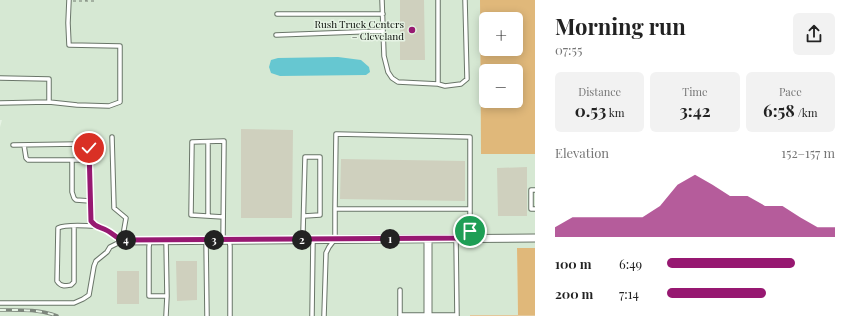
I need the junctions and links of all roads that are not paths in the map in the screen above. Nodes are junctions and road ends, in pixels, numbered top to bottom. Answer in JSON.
{"nodes":[{"id":1,"x":69,"y":0,"type":"edge"},
{"id":2,"x":382,"y":0,"type":"edge"},
{"id":3,"x":438,"y":0,"type":"edge"},
{"id":4,"x":465,"y":0,"type":"edge"},
{"id":5,"x":276,"y":14,"type":"dead end"},
{"id":6,"x":383,"y":14,"type":"junction"},
{"id":7,"x":383,"y":31,"type":"junction"},
{"id":8,"x":276,"y":35,"type":"dead end"},
{"id":9,"x":0,"y":78,"type":"edge"},
{"id":10,"x":438,"y":84,"type":"junction"},
{"id":11,"x":49,"y":102,"type":"junction"},
{"id":12,"x":0,"y":103,"type":"edge"},
{"id":13,"x":112,"y":137,"type":"dead end"},
{"id":14,"x":208,"y":142,"type":"junction"},
{"id":15,"x":13,"y":145,"type":"dead end"},
{"id":16,"x":24,"y":145,"type":"junction"},
{"id":17,"x":72,"y":160,"type":"junction"},
{"id":18,"x":89,"y":160,"type":"junction"},
{"id":19,"x":535,"y":190,"type":"edge"},
{"id":20,"x":90,"y":200,"type":"junction"},
{"id":21,"x":335,"y":209,"type":"junction"},
{"id":22,"x":470,"y":209,"type":"junction"},
{"id":23,"x":535,"y":209,"type":"edge"},
{"id":24,"x":208,"y":216,"type":"junction"},
{"id":25,"x":304,"y":216,"type":"junction"},
{"id":26,"x":223,"y":217,"type":"junction"},
{"id":27,"x":74,"y":226,"type":"junction"},
{"id":28,"x":94,"y":226,"type":"junction"},
{"id":29,"x":456,"y":238,"type":"junction"},
{"id":30,"x":470,"y":238,"type":"junction"},
{"id":31,"x":535,"y":238,"type":"edge"},
{"id":32,"x":313,"y":239,"type":"junction"},
{"id":33,"x":335,"y":239,"type":"junction"},
{"id":34,"x":428,"y":239,"type":"junction"},
{"id":35,"x":122,"y":240,"type":"junction"},
{"id":36,"x":150,"y":240,"type":"junction"},
{"id":37,"x":166,"y":240,"type":"junction"},
{"id":38,"x":206,"y":240,"type":"junction"},
{"id":39,"x":226,"y":240,"type":"junction"},
{"id":40,"x":303,"y":240,"type":"junction"},
{"id":41,"x":400,"y":290,"type":"dead end"},
{"id":42,"x":167,"y":296,"type":"junction"},
{"id":43,"x":0,"y":303,"type":"edge"},
{"id":44,"x":428,"y":315,"type":"edge"},
{"id":45,"x":166,"y":316,"type":"edge"},
{"id":46,"x":207,"y":316,"type":"edge"},
{"id":47,"x":230,"y":316,"type":"edge"},
{"id":48,"x":312,"y":316,"type":"edge"},
{"id":49,"x":324,"y":316,"type":"edge"},
{"id":50,"x":400,"y":316,"type":"edge"},
{"id":51,"x":457,"y":316,"type":"edge"}],
"edges":[{"from":1,"to":11,"type":"lane"},
{"from":2,"to":6,"type":"lane"},
{"from":3,"to":10,"type":"lane"},
{"from":4,"to":10,"type":"lane"},
{"from":5,"to":6,"type":"lane"},
{"from":6,"to":7,"type":"lane"},
{"from":7,"to":8,"type":"lane"},
{"from":7,"to":10,"type":"lane"},
{"from":9,"to":11,"type":"lane"},
{"from":11,"to":12,"type":"lane"},
{"from":13,"to":35,"type":"lane"},
{"from":14,"to":24,"type":"lane"},
{"from":14,"to":24,"type":"lane"},
{"from":14,"to":26,"type":"lane"},
{"from":15,"to":16,"type":"lane"},
{"from":16,"to":17,"type":"lane"},
{"from":16,"to":18,"type":"lane"},
{"from":17,"to":18,"type":"lane"},
{"from":17,"to":20,"type":"lane"},
{"from":18,"to":20,"type":"lane"},
{"from":19,"to":23,"type":"lane"},
{"from":20,"to":28,"type":"lane"},
{"from":21,"to":22,"type":"lane"},
{"from":21,"to":22,"type":"lane"},
{"from":21,"to":33,"type":"lane"},
{"from":22,"to":30,"type":"lane"},
{"from":24,"to":26,"type":"lane"},
{"from":25,"to":25,"type":"lane"},
{"from":25,"to":40,"type":"lane"},
{"from":26,"to":39,"type":"lane"},
{"from":27,"to":27,"type":"lane"},
{"from":27,"to":28,"type":"lane"},
{"from":28,"to":35,"type":"lane"},
{"from":29,"to":30,"type":"street"},
{"from":29,"to":34,"type":"street"},
{"from":29,"to":51,"type":"lane"},
{"from":30,"to":31,"type":"street"},
{"from":32,"to":33,"type":"street"},
{"from":32,"to":40,"type":"street"},
{"from":32,"to":48,"type":"lane"},
{"from":33,"to":34,"type":"street"},
{"from":33,"to":49,"type":"lane"},
{"from":34,"to":44,"type":"street"},
{"from":35,"to":36,"type":"street"},
{"from":35,"to":43,"type":"lane"},
{"from":36,"to":37,"type":"street"},
{"from":36,"to":42,"type":"lane"},
{"from":37,"to":38,"type":"street"},
{"from":37,"to":42,"type":"lane"},
{"from":38,"to":39,"type":"street"},
{"from":38,"to":46,"type":"lane"},
{"from":39,"to":40,"type":"street"},
{"from":39,"to":47,"type":"lane"},
{"from":41,"to":50,"type":"lane"},
{"from":42,"to":45,"type":"lane"},
{"from":44,"to":50,"type":"lane"},
{"from":44,"to":51,"type":"lane"}]}
